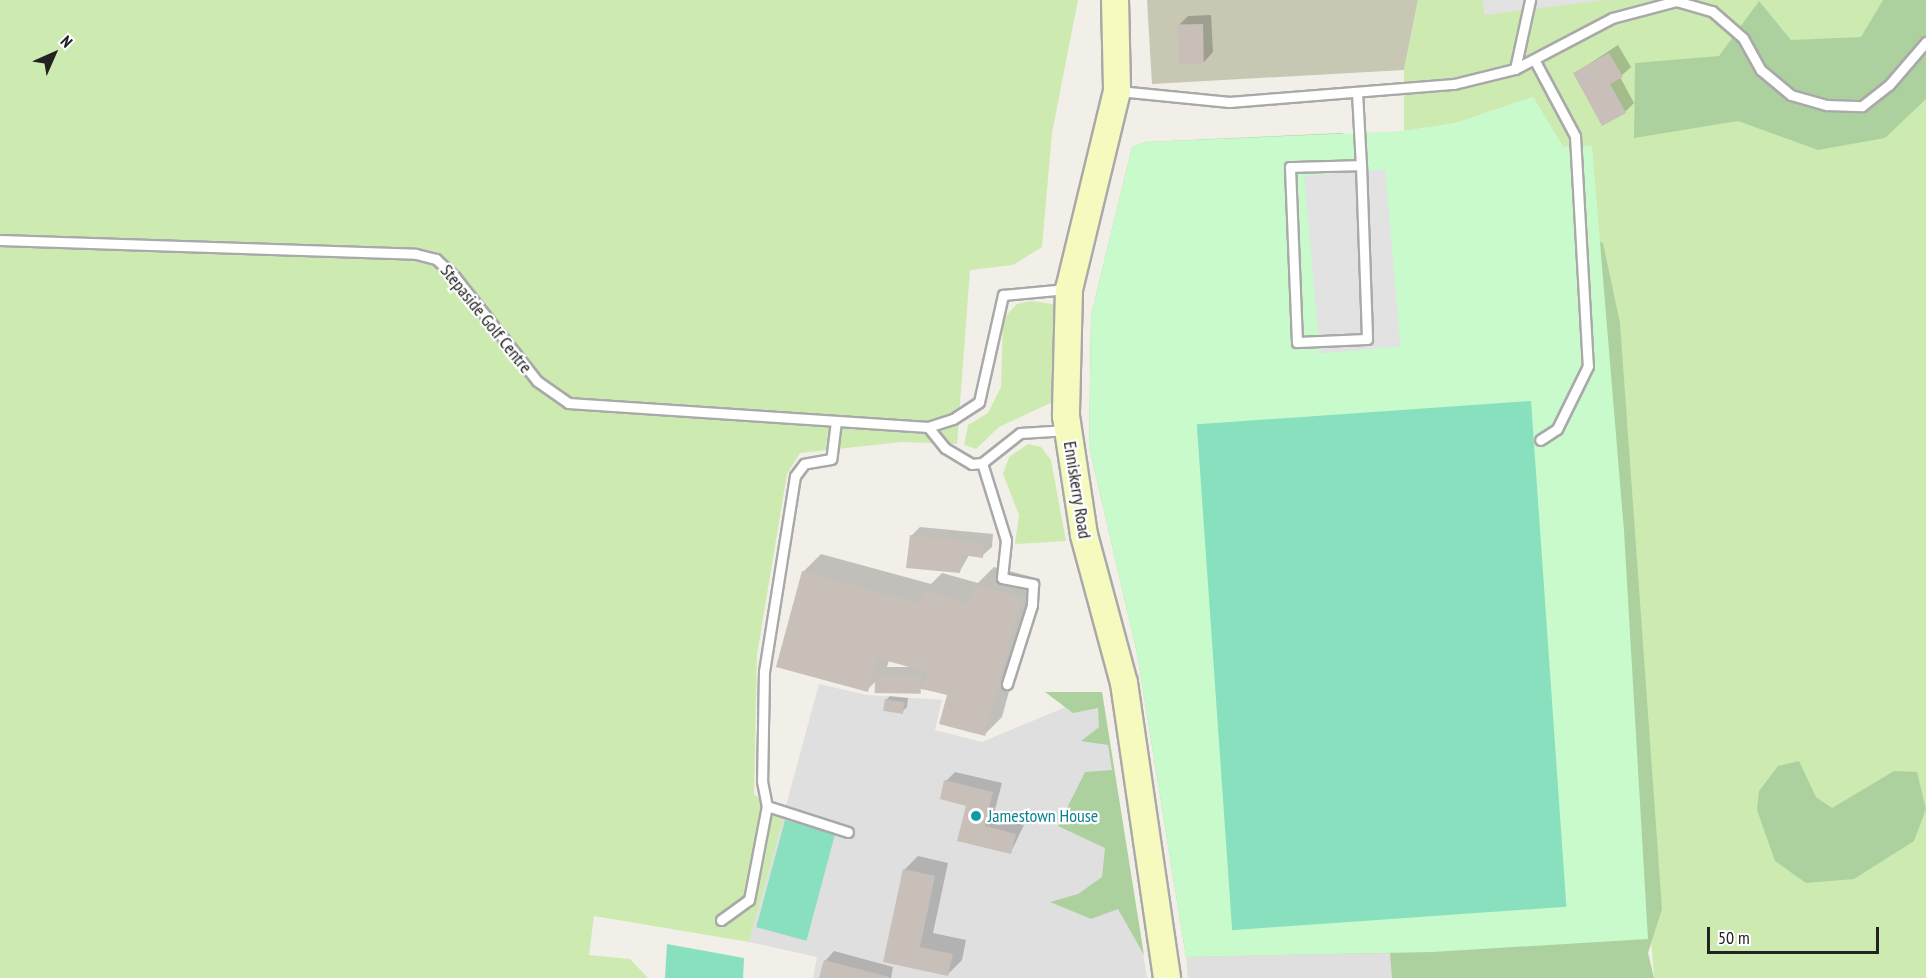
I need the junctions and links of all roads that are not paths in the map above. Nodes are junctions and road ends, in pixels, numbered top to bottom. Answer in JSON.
{"nodes":[{"id":1,"x":1115,"y":0,"type":"edge"},
{"id":2,"x":1530,"y":0,"type":"edge"},
{"id":3,"x":1926,"y":42,"type":"edge"},
{"id":4,"x":1535,"y":61,"type":"junction"},
{"id":5,"x":1515,"y":69,"type":"junction"},
{"id":6,"x":1116,"y":91,"type":"junction"},
{"id":7,"x":1357,"y":92,"type":"junction"},
{"id":8,"x":1360,"y":165,"type":"junction"},
{"id":9,"x":0,"y":240,"type":"edge"},
{"id":10,"x":1069,"y":289,"type":"junction"},
{"id":11,"x":836,"y":421,"type":"junction"},
{"id":12,"x":928,"y":427,"type":"junction"},
{"id":13,"x":1068,"y":430,"type":"junction"},
{"id":14,"x":1540,"y":440,"type":"dead end"},
{"id":15,"x":982,"y":463,"type":"junction"},
{"id":16,"x":1007,"y":684,"type":"dead end"},
{"id":17,"x":767,"y":806,"type":"junction"},
{"id":18,"x":848,"y":832,"type":"dead end"},
{"id":19,"x":721,"y":920,"type":"dead end"},
{"id":20,"x":1167,"y":978,"type":"edge"}],
"edges":[{"from":1,"to":6,"type":"main road","name":"Enniskerry Road"},
{"from":2,"to":5,"type":"lane"},
{"from":3,"to":4,"type":"lane"},
{"from":4,"to":5,"type":"lane"},
{"from":4,"to":14,"type":"lane"},
{"from":5,"to":7,"type":"lane"},
{"from":6,"to":7,"type":"lane"},
{"from":6,"to":10,"type":"main road","name":"Enniskerry Road"},
{"from":7,"to":8,"type":"lane"},
{"from":8,"to":8,"type":"lane"},
{"from":9,"to":11,"type":"lane","name":"Stepaside Golf Centre"},
{"from":10,"to":12,"type":"lane"},
{"from":10,"to":13,"type":"main road","name":"Enniskerry Road"},
{"from":11,"to":12,"type":"lane","name":"Stepaside Golf Centre"},
{"from":11,"to":17,"type":"lane"},
{"from":12,"to":15,"type":"lane"},
{"from":13,"to":15,"type":"lane"},
{"from":13,"to":20,"type":"main road","name":"Enniskerry Road"},
{"from":15,"to":16,"type":"lane"},
{"from":17,"to":18,"type":"lane"},
{"from":17,"to":19,"type":"lane"}]}
